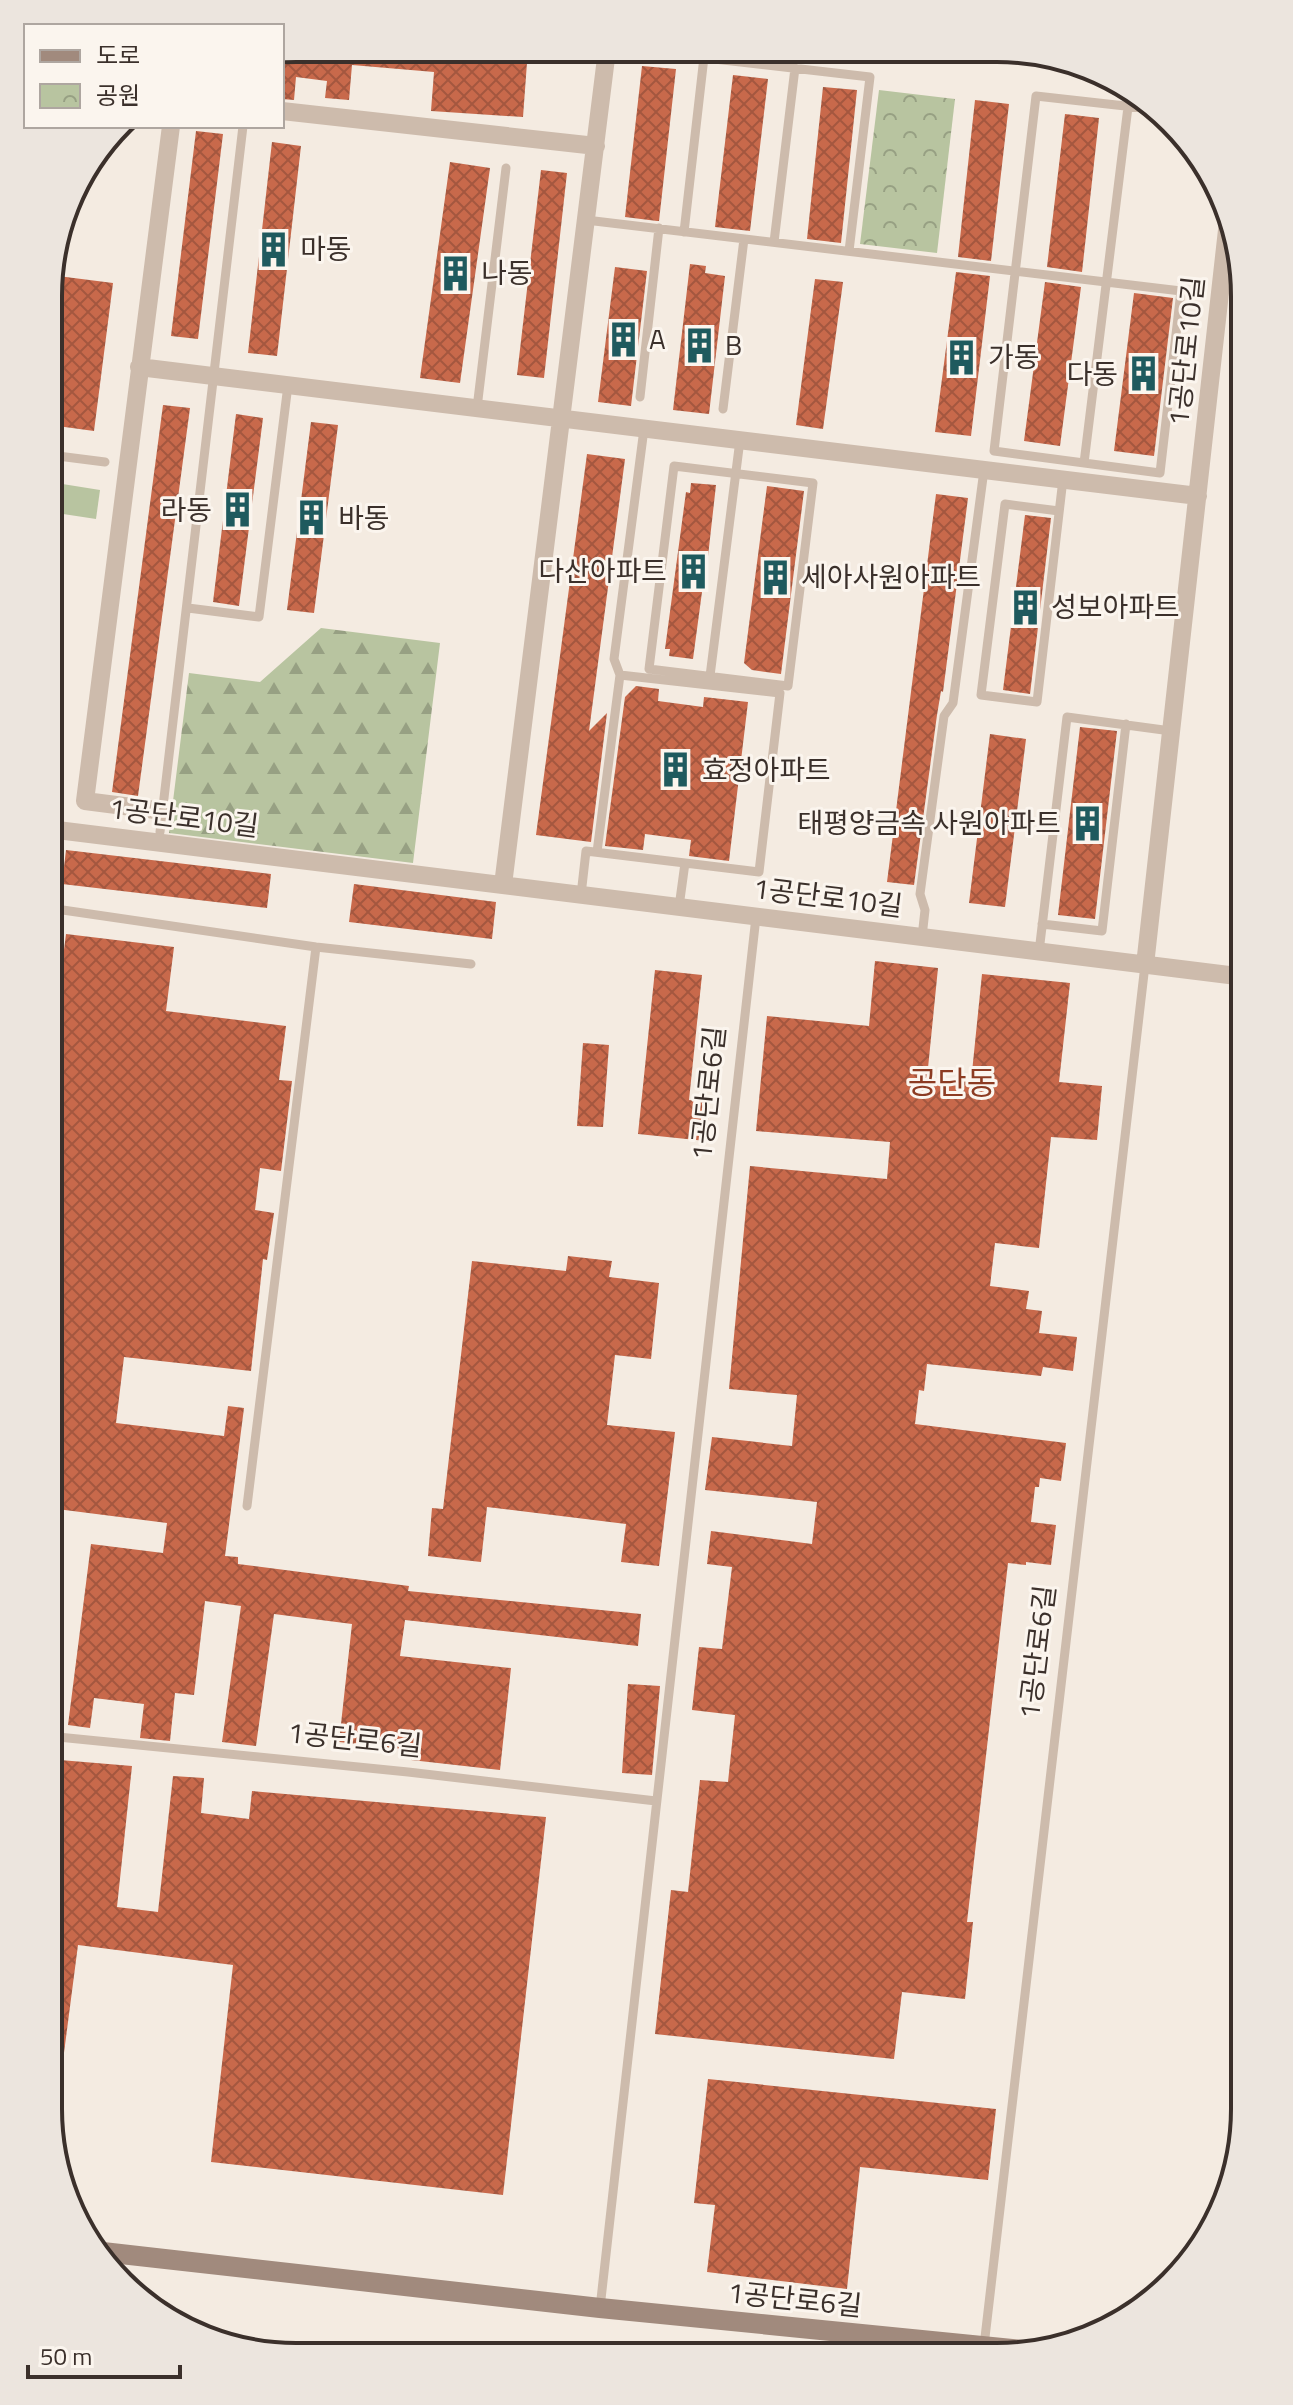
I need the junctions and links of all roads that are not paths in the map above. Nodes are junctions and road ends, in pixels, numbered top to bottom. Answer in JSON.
{"nodes":[{"id":1,"x":703,"y":62,"type":"edge"},
{"id":2,"x":748,"y":62,"type":"edge"},
{"id":3,"x":606,"y":63,"type":"edge"},
{"id":4,"x":795,"y":68,"type":"junction"},
{"id":5,"x":1128,"y":107,"type":"junction"},
{"id":6,"x":1135,"y":108,"type":"edge"},
{"id":7,"x":284,"y":111,"type":"edge"},
{"id":8,"x":171,"y":128,"type":"edge"},
{"id":9,"x":243,"y":128,"type":"edge"},
{"id":10,"x":596,"y":146,"type":"junction"},
{"id":11,"x":506,"y":168,"type":"dead end"},
{"id":12,"x":586,"y":220,"type":"junction"},
{"id":13,"x":659,"y":228,"type":"junction"},
{"id":14,"x":684,"y":232,"type":"junction"},
{"id":15,"x":744,"y":239,"type":"junction"},
{"id":16,"x":774,"y":242,"type":"junction"},
{"id":17,"x":1225,"y":244,"type":"edge"},
{"id":18,"x":849,"y":251,"type":"junction"},
{"id":19,"x":1015,"y":272,"type":"junction"},
{"id":20,"x":1107,"y":282,"type":"junction"},
{"id":21,"x":139,"y":367,"type":"junction"},
{"id":22,"x":215,"y":377,"type":"junction"},
{"id":23,"x":288,"y":385,"type":"junction"},
{"id":24,"x":640,"y":397,"type":"dead end"},
{"id":25,"x":477,"y":408,"type":"junction"},
{"id":26,"x":723,"y":409,"type":"dead end"},
{"id":27,"x":562,"y":419,"type":"junction"},
{"id":28,"x":644,"y":429,"type":"junction"},
{"id":29,"x":740,"y":440,"type":"junction"},
{"id":30,"x":62,"y":457,"type":"edge"},
{"id":31,"x":105,"y":462,"type":"dead end"},
{"id":32,"x":1084,"y":463,"type":"junction"},
{"id":33,"x":984,"y":470,"type":"junction"},
{"id":34,"x":736,"y":474,"type":"junction"},
{"id":35,"x":1063,"y":479,"type":"junction"},
{"id":36,"x":1198,"y":496,"type":"junction"},
{"id":37,"x":1059,"y":511,"type":"junction"},
{"id":38,"x":188,"y":608,"type":"junction"},
{"id":39,"x":620,"y":675,"type":"junction"},
{"id":40,"x":710,"y":676,"type":"junction"},
{"id":41,"x":1126,"y":724,"type":"junction"},
{"id":42,"x":1171,"y":731,"type":"junction"},
{"id":43,"x":163,"y":811,"type":"junction"},
{"id":44,"x":62,"y":831,"type":"edge"},
{"id":45,"x":160,"y":832,"type":"dead end"},
{"id":46,"x":597,"y":852,"type":"junction"},
{"id":47,"x":685,"y":863,"type":"junction"},
{"id":48,"x":503,"y":885,"type":"junction"},
{"id":49,"x":581,"y":895,"type":"junction"},
{"id":50,"x":679,"y":907,"type":"junction"},
{"id":51,"x":62,"y":910,"type":"edge"},
{"id":52,"x":756,"y":917,"type":"junction"},
{"id":53,"x":1042,"y":924,"type":"junction"},
{"id":54,"x":922,"y":937,"type":"junction"},
{"id":55,"x":316,"y":947,"type":"junction"},
{"id":56,"x":1039,"y":952,"type":"junction"},
{"id":57,"x":471,"y":964,"type":"dead end"},
{"id":58,"x":1145,"y":965,"type":"junction"},
{"id":59,"x":1231,"y":975,"type":"edge"},
{"id":60,"x":247,"y":1506,"type":"dead end"},
{"id":61,"x":62,"y":1737,"type":"edge"},
{"id":62,"x":656,"y":1801,"type":"junction"},
{"id":63,"x":111,"y":2253,"type":"edge"},
{"id":64,"x":600,"y":2308,"type":"junction"},
{"id":65,"x":954,"y":2343,"type":"edge"},
{"id":66,"x":984,"y":2343,"type":"edge"}],
"edges":[{"from":1,"to":14,"type":"lane"},
{"from":2,"to":4,"type":"lane"},
{"from":3,"to":10,"type":"street"},
{"from":4,"to":16,"type":"lane"},
{"from":4,"to":18,"type":"lane"},
{"from":5,"to":6,"type":"lane"},
{"from":5,"to":19,"type":"lane"},
{"from":5,"to":20,"type":"lane"},
{"from":7,"to":10,"type":"street"},
{"from":8,"to":21,"type":"street"},
{"from":9,"to":22,"type":"lane"},
{"from":10,"to":12,"type":"street"},
{"from":11,"to":25,"type":"lane"},
{"from":12,"to":13,"type":"lane"},
{"from":12,"to":27,"type":"street"},
{"from":13,"to":14,"type":"lane"},
{"from":13,"to":24,"type":"lane"},
{"from":14,"to":15,"type":"lane"},
{"from":15,"to":16,"type":"lane"},
{"from":15,"to":26,"type":"lane"},
{"from":16,"to":18,"type":"lane"},
{"from":17,"to":36,"type":"street","name":"1공단로10길"},
{"from":18,"to":19,"type":"lane"},
{"from":19,"to":20,"type":"lane"},
{"from":19,"to":32,"type":"lane"},
{"from":20,"to":32,"type":"lane"},
{"from":20,"to":32,"type":"lane"},
{"from":21,"to":22,"type":"street"},
{"from":21,"to":43,"type":"street"},
{"from":22,"to":23,"type":"street"},
{"from":22,"to":38,"type":"lane"},
{"from":23,"to":25,"type":"street"},
{"from":23,"to":38,"type":"lane"},
{"from":25,"to":27,"type":"street"},
{"from":27,"to":28,"type":"street"},
{"from":27,"to":48,"type":"street"},
{"from":28,"to":29,"type":"street"},
{"from":28,"to":39,"type":"lane"},
{"from":29,"to":33,"type":"street"},
{"from":29,"to":34,"type":"lane"},
{"from":30,"to":31,"type":"lane"},
{"from":33,"to":35,"type":"street"},
{"from":33,"to":54,"type":"lane"},
{"from":34,"to":40,"type":"lane"},
{"from":34,"to":40,"type":"lane"},
{"from":34,"to":40,"type":"lane"},
{"from":35,"to":36,"type":"street"},
{"from":35,"to":37,"type":"lane"},
{"from":36,"to":42,"type":"street","name":"1공단로10길"},
{"from":37,"to":37,"type":"lane"},
{"from":38,"to":43,"type":"lane"},
{"from":39,"to":46,"type":"lane"},
{"from":39,"to":47,"type":"lane"},
{"from":41,"to":42,"type":"lane"},
{"from":41,"to":53,"type":"lane"},
{"from":41,"to":53,"type":"lane"},
{"from":42,"to":58,"type":"street","name":"1공단로10길"},
{"from":43,"to":45,"type":"lane"},
{"from":44,"to":48,"type":"street","name":"1공단로10길"},
{"from":46,"to":47,"type":"lane"},
{"from":46,"to":49,"type":"lane"},
{"from":47,"to":50,"type":"lane"},
{"from":48,"to":49,"type":"street","name":"1공단로10길"},
{"from":49,"to":50,"type":"street","name":"1공단로10길"},
{"from":50,"to":52,"type":"street","name":"1공단로10길"},
{"from":51,"to":55,"type":"lane"},
{"from":52,"to":54,"type":"street","name":"1공단로10길"},
{"from":52,"to":62,"type":"lane","name":"1공단로6길"},
{"from":53,"to":56,"type":"lane"},
{"from":54,"to":56,"type":"street","name":"1공단로10길"},
{"from":55,"to":57,"type":"lane"},
{"from":55,"to":60,"type":"lane"},
{"from":56,"to":58,"type":"street","name":"1공단로10길"},
{"from":58,"to":59,"type":"street","name":"1공단로10길"},
{"from":58,"to":66,"type":"lane","name":"1공단로6길"},
{"from":61,"to":62,"type":"lane","name":"1공단로6길"},
{"from":62,"to":64,"type":"lane","name":"1공단로6길"},
{"from":63,"to":64,"type":"street","name":"1공단로6길"},
{"from":64,"to":65,"type":"street","name":"1공단로6길"}]}
